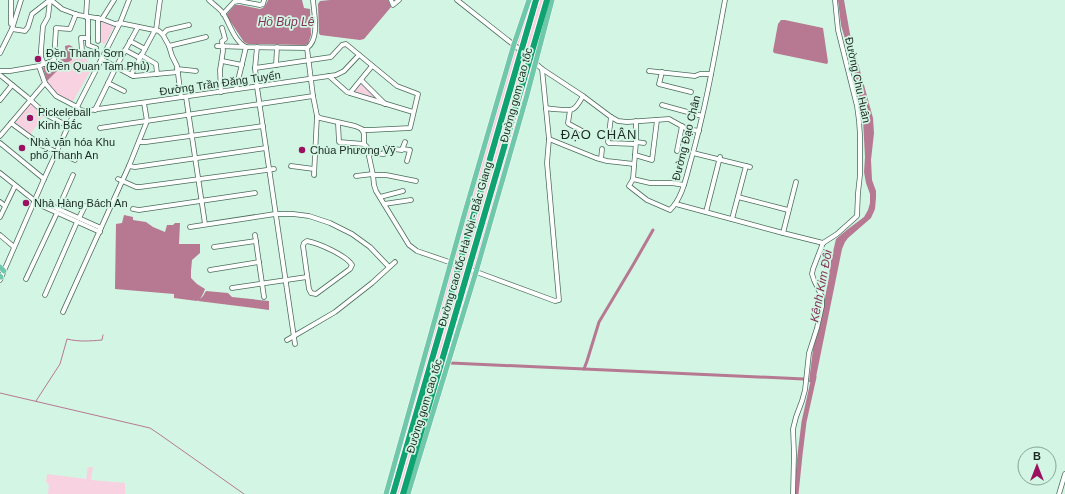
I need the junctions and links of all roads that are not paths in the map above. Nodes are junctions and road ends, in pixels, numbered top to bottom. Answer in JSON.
{"nodes":[{"id":1,"x":11,"y":0,"type":"edge"},
{"id":2,"x":21,"y":0,"type":"edge"},
{"id":3,"x":51,"y":0,"type":"edge"},
{"id":4,"x":87,"y":0,"type":"edge"},
{"id":5,"x":114,"y":0,"type":"edge"},
{"id":6,"x":128,"y":0,"type":"edge"},
{"id":7,"x":159,"y":0,"type":"edge"},
{"id":8,"x":209,"y":0,"type":"edge"},
{"id":9,"x":264,"y":0,"type":"edge"},
{"id":10,"x":314,"y":0,"type":"edge"},
{"id":11,"x":391,"y":0,"type":"edge"},
{"id":12,"x":399,"y":0,"type":"edge"},
{"id":13,"x":457,"y":0,"type":"edge"},
{"id":14,"x":529,"y":0,"type":"edge"},
{"id":15,"x":536,"y":0,"type":"edge"},
{"id":16,"x":546,"y":0,"type":"edge"},
{"id":17,"x":552,"y":0,"type":"edge"},
{"id":18,"x":725,"y":0,"type":"edge"},
{"id":19,"x":836,"y":0,"type":"edge"},
{"id":20,"x":76,"y":14,"type":"junction"},
{"id":21,"x":223,"y":14,"type":"junction"},
{"id":22,"x":87,"y":17,"type":"junction"},
{"id":23,"x":100,"y":19,"type":"junction"},
{"id":24,"x":120,"y":23,"type":"junction"},
{"id":25,"x":189,"y":25,"type":"dead end"},
{"id":26,"x":138,"y":27,"type":"junction"},
{"id":27,"x":222,"y":28,"type":"dead end"},
{"id":28,"x":12,"y":29,"type":"junction"},
{"id":29,"x":156,"y":30,"type":"junction"},
{"id":30,"x":162,"y":34,"type":"junction"},
{"id":31,"x":206,"y":37,"type":"dead end"},
{"id":32,"x":88,"y":38,"type":"junction"},
{"id":33,"x":1,"y":39,"type":"dead end"},
{"id":34,"x":7,"y":40,"type":"junction"},
{"id":35,"x":98,"y":40,"type":"dead end"},
{"id":36,"x":130,"y":41,"type":"junction"},
{"id":37,"x":514,"y":44,"type":"junction"},
{"id":38,"x":223,"y":45,"type":"junction"},
{"id":39,"x":169,"y":46,"type":"junction"},
{"id":40,"x":217,"y":46,"type":"dead end"},
{"id":41,"x":246,"y":47,"type":"junction"},
{"id":42,"x":257,"y":47,"type":"junction"},
{"id":43,"x":96,"y":48,"type":"dead end"},
{"id":44,"x":277,"y":48,"type":"junction"},
{"id":45,"x":307,"y":48,"type":"junction"},
{"id":46,"x":145,"y":49,"type":"junction"},
{"id":47,"x":519,"y":49,"type":"dead end"},
{"id":48,"x":125,"y":50,"type":"junction"},
{"id":49,"x":82,"y":51,"type":"dead end"},
{"id":50,"x":0,"y":53,"type":"edge"},
{"id":51,"x":359,"y":55,"type":"junction"},
{"id":52,"x":141,"y":57,"type":"junction"},
{"id":53,"x":101,"y":59,"type":"junction"},
{"id":54,"x":308,"y":60,"type":"junction"},
{"id":55,"x":222,"y":61,"type":"junction"},
{"id":56,"x":533,"y":61,"type":"junction"},
{"id":57,"x":44,"y":64,"type":"junction"},
{"id":58,"x":242,"y":65,"type":"junction"},
{"id":59,"x":276,"y":65,"type":"junction"},
{"id":60,"x":39,"y":66,"type":"junction"},
{"id":61,"x":372,"y":66,"type":"junction"},
{"id":62,"x":116,"y":67,"type":"junction"},
{"id":63,"x":255,"y":68,"type":"junction"},
{"id":64,"x":542,"y":69,"type":"junction"},
{"id":65,"x":178,"y":70,"type":"junction"},
{"id":66,"x":0,"y":71,"type":"edge"},
{"id":67,"x":344,"y":71,"type":"junction"},
{"id":68,"x":649,"y":71,"type":"dead end"},
{"id":69,"x":196,"y":72,"type":"dead end"},
{"id":70,"x":662,"y":72,"type":"junction"},
{"id":71,"x":157,"y":74,"type":"junction"},
{"id":72,"x":711,"y":74,"type":"junction"},
{"id":73,"x":0,"y":75,"type":"edge"},
{"id":74,"x":329,"y":76,"type":"junction"},
{"id":75,"x":134,"y":77,"type":"junction"},
{"id":76,"x":311,"y":78,"type":"junction"},
{"id":77,"x":361,"y":80,"type":"junction"},
{"id":78,"x":108,"y":82,"type":"junction"},
{"id":79,"x":336,"y":82,"type":"junction"},
{"id":80,"x":45,"y":83,"type":"junction"},
{"id":81,"x":12,"y":85,"type":"junction"},
{"id":82,"x":257,"y":87,"type":"junction"},
{"id":83,"x":236,"y":89,"type":"junction"},
{"id":84,"x":124,"y":91,"type":"dead end"},
{"id":85,"x":220,"y":92,"type":"junction"},
{"id":86,"x":691,"y":92,"type":"dead end"},
{"id":87,"x":350,"y":93,"type":"junction"},
{"id":88,"x":313,"y":96,"type":"junction"},
{"id":89,"x":583,"y":96,"type":"junction"},
{"id":90,"x":184,"y":97,"type":"junction"},
{"id":91,"x":0,"y":100,"type":"edge"},
{"id":92,"x":30,"y":100,"type":"junction"},
{"id":93,"x":144,"y":103,"type":"junction"},
{"id":94,"x":385,"y":104,"type":"junction"},
{"id":95,"x":696,"y":104,"type":"dead end"},
{"id":96,"x":260,"y":105,"type":"junction"},
{"id":97,"x":662,"y":105,"type":"dead end"},
{"id":98,"x":77,"y":107,"type":"junction"},
{"id":99,"x":546,"y":108,"type":"junction"},
{"id":100,"x":95,"y":110,"type":"junction"},
{"id":101,"x":570,"y":110,"type":"junction"},
{"id":102,"x":414,"y":112,"type":"junction"},
{"id":103,"x":693,"y":113,"type":"junction"},
{"id":104,"x":188,"y":115,"type":"junction"},
{"id":105,"x":318,"y":116,"type":"junction"},
{"id":106,"x":702,"y":116,"type":"junction"},
{"id":107,"x":611,"y":118,"type":"junction"},
{"id":108,"x":657,"y":120,"type":"junction"},
{"id":109,"x":147,"y":121,"type":"junction"},
{"id":110,"x":636,"y":121,"type":"junction"},
{"id":111,"x":338,"y":122,"type":"junction"},
{"id":112,"x":11,"y":123,"type":"junction"},
{"id":113,"x":68,"y":126,"type":"junction"},
{"id":114,"x":263,"y":126,"type":"junction"},
{"id":115,"x":682,"y":126,"type":"junction"},
{"id":116,"x":100,"y":128,"type":"dead end"},
{"id":117,"x":362,"y":130,"type":"junction"},
{"id":118,"x":582,"y":131,"type":"dead end"},
{"id":119,"x":699,"y":131,"type":"junction"},
{"id":120,"x":0,"y":136,"type":"edge"},
{"id":121,"x":192,"y":136,"type":"junction"},
{"id":122,"x":548,"y":139,"type":"junction"},
{"id":123,"x":139,"y":142,"type":"junction"},
{"id":124,"x":404,"y":142,"type":"dead end"},
{"id":125,"x":0,"y":143,"type":"edge"},
{"id":126,"x":636,"y":143,"type":"junction"},
{"id":127,"x":644,"y":143,"type":"dead end"},
{"id":128,"x":364,"y":144,"type":"junction"},
{"id":129,"x":266,"y":148,"type":"junction"},
{"id":130,"x":402,"y":149,"type":"junction"},
{"id":131,"x":602,"y":149,"type":"dead end"},
{"id":132,"x":350,"y":151,"type":"dead end"},
{"id":133,"x":678,"y":151,"type":"dead end"},
{"id":134,"x":56,"y":152,"type":"junction"},
{"id":135,"x":368,"y":152,"type":"junction"},
{"id":136,"x":693,"y":153,"type":"junction"},
{"id":137,"x":635,"y":156,"type":"junction"},
{"id":138,"x":195,"y":158,"type":"junction"},
{"id":139,"x":719,"y":158,"type":"junction"},
{"id":140,"x":601,"y":159,"type":"junction"},
{"id":141,"x":75,"y":160,"type":"dead end"},
{"id":142,"x":407,"y":161,"type":"dead end"},
{"id":143,"x":634,"y":164,"type":"junction"},
{"id":144,"x":129,"y":166,"type":"junction"},
{"id":145,"x":291,"y":166,"type":"dead end"},
{"id":146,"x":272,"y":169,"type":"junction"},
{"id":147,"x":314,"y":169,"type":"junction"},
{"id":148,"x":0,"y":173,"type":"edge"},
{"id":149,"x":373,"y":174,"type":"junction"},
{"id":150,"x":73,"y":175,"type":"dead end"},
{"id":151,"x":314,"y":175,"type":"dead end"},
{"id":152,"x":356,"y":176,"type":"dead end"},
{"id":153,"x":44,"y":179,"type":"junction"},
{"id":154,"x":198,"y":179,"type":"junction"},
{"id":155,"x":120,"y":180,"type":"junction"},
{"id":156,"x":633,"y":180,"type":"junction"},
{"id":157,"x":416,"y":181,"type":"dead end"},
{"id":158,"x":796,"y":182,"type":"dead end"},
{"id":159,"x":684,"y":185,"type":"junction"},
{"id":160,"x":15,"y":186,"type":"junction"},
{"id":161,"x":403,"y":191,"type":"dead end"},
{"id":162,"x":255,"y":193,"type":"dead end"},
{"id":163,"x":380,"y":197,"type":"junction"},
{"id":164,"x":738,"y":197,"type":"junction"},
{"id":165,"x":411,"y":200,"type":"dead end"},
{"id":166,"x":34,"y":201,"type":"junction"},
{"id":167,"x":201,"y":201,"type":"junction"},
{"id":168,"x":0,"y":202,"type":"edge"},
{"id":169,"x":384,"y":204,"type":"junction"},
{"id":170,"x":676,"y":204,"type":"junction"},
{"id":171,"x":5,"y":206,"type":"junction"},
{"id":172,"x":85,"y":206,"type":"dead end"},
{"id":173,"x":133,"y":209,"type":"dead end"},
{"id":174,"x":788,"y":210,"type":"junction"},
{"id":175,"x":58,"y":211,"type":"junction"},
{"id":176,"x":706,"y":212,"type":"junction"},
{"id":177,"x":276,"y":214,"type":"junction"},
{"id":178,"x":0,"y":217,"type":"edge"},
{"id":179,"x":78,"y":220,"type":"junction"},
{"id":180,"x":732,"y":220,"type":"junction"},
{"id":181,"x":205,"y":224,"type":"junction"},
{"id":182,"x":190,"y":227,"type":"dead end"},
{"id":183,"x":100,"y":230,"type":"junction"},
{"id":184,"x":783,"y":233,"type":"junction"},
{"id":185,"x":0,"y":235,"type":"edge"},
{"id":186,"x":255,"y":235,"type":"dead end"},
{"id":187,"x":256,"y":241,"type":"junction"},
{"id":188,"x":823,"y":243,"type":"junction"},
{"id":189,"x":14,"y":247,"type":"junction"},
{"id":190,"x":214,"y":247,"type":"dead end"},
{"id":191,"x":259,"y":262,"type":"junction"},
{"id":192,"x":395,"y":262,"type":"dead end"},
{"id":193,"x":453,"y":264,"type":"junction"},
{"id":194,"x":389,"y":267,"type":"junction"},
{"id":195,"x":2,"y":269,"type":"edge"},
{"id":196,"x":210,"y":270,"type":"dead end"},
{"id":197,"x":473,"y":271,"type":"junction"},
{"id":198,"x":307,"y":277,"type":"junction"},
{"id":199,"x":0,"y":278,"type":"edge"},
{"id":200,"x":26,"y":279,"type":"dead end"},
{"id":201,"x":285,"y":280,"type":"junction"},
{"id":202,"x":262,"y":284,"type":"junction"},
{"id":203,"x":232,"y":288,"type":"dead end"},
{"id":204,"x":45,"y":296,"type":"dead end"},
{"id":205,"x":264,"y":297,"type":"dead end"},
{"id":206,"x":63,"y":312,"type":"dead end"},
{"id":207,"x":294,"y":336,"type":"junction"},
{"id":208,"x":287,"y":340,"type":"dead end"},
{"id":209,"x":296,"y":344,"type":"dead end"},
{"id":210,"x":1065,"y":474,"type":"edge"},
{"id":211,"x":386,"y":494,"type":"edge"},
{"id":212,"x":393,"y":494,"type":"edge"},
{"id":213,"x":403,"y":494,"type":"edge"},
{"id":214,"x":408,"y":494,"type":"edge"},
{"id":215,"x":793,"y":494,"type":"edge"},
{"id":216,"x":1058,"y":494,"type":"edge"}],
"edges":[{"from":1,"to":28,"type":"street"},
{"from":2,"to":28,"type":"street"},
{"from":3,"to":20,"type":"street"},
{"from":3,"to":28,"type":"street"},
{"from":3,"to":57,"type":"street"},
{"from":4,"to":22,"type":"street"},
{"from":5,"to":23,"type":"street"},
{"from":6,"to":24,"type":"street"},
{"from":7,"to":29,"type":"street"},
{"from":8,"to":21,"type":"street"},
{"from":9,"to":21,"type":"street"},
{"from":10,"to":45,"type":"street"},
{"from":11,"to":12,"type":"street"},
{"from":13,"to":37,"type":"street"},
{"from":14,"to":37,"type":"main road","name":"Đường gom cao tốc"},
{"from":15,"to":212,"type":"highway","name":"Đường cao tốc Hà Nội - Bắc Giang"},
{"from":16,"to":213,"type":"highway","name":"Đường cao tốc Hà Nội - Bắc Giang"},
{"from":17,"to":56,"type":"main road","name":"Đường gom cao tốc"},
{"from":18,"to":72,"type":"street","name":"Đường Đạo Chân"},
{"from":19,"to":188,"type":"street","name":"Đường Chu Huân"},
{"from":20,"to":22,"type":"street"},
{"from":20,"to":57,"type":"street"},
{"from":21,"to":41,"type":"street"},
{"from":22,"to":23,"type":"street"},
{"from":22,"to":32,"type":"street"},
{"from":23,"to":24,"type":"street"},
{"from":23,"to":35,"type":"street"},
{"from":24,"to":26,"type":"street"},
{"from":24,"to":53,"type":"street"},
{"from":25,"to":30,"type":"street"},
{"from":26,"to":29,"type":"street"},
{"from":26,"to":36,"type":"street"},
{"from":27,"to":38,"type":"street"},
{"from":28,"to":34,"type":"street"},
{"from":29,"to":30,"type":"street"},
{"from":29,"to":46,"type":"street"},
{"from":30,"to":39,"type":"street"},
{"from":31,"to":39,"type":"street"},
{"from":32,"to":43,"type":"street"},
{"from":32,"to":49,"type":"street"},
{"from":33,"to":34,"type":"street"},
{"from":34,"to":50,"type":"street"},
{"from":36,"to":46,"type":"street"},
{"from":36,"to":48,"type":"street"},
{"from":37,"to":47,"type":"street"},
{"from":37,"to":193,"type":"main road","name":"Đường gom cao tốc"},
{"from":38,"to":40,"type":"street"},
{"from":38,"to":41,"type":"street"},
{"from":38,"to":55,"type":"street"},
{"from":39,"to":65,"type":"street"},
{"from":41,"to":42,"type":"street"},
{"from":41,"to":58,"type":"street"},
{"from":42,"to":44,"type":"street"},
{"from":42,"to":63,"type":"street"},
{"from":44,"to":45,"type":"street"},
{"from":44,"to":59,"type":"street"},
{"from":45,"to":54,"type":"street"},
{"from":46,"to":52,"type":"street"},
{"from":48,"to":52,"type":"street"},
{"from":48,"to":62,"type":"street"},
{"from":51,"to":54,"type":"street"},
{"from":51,"to":61,"type":"street"},
{"from":51,"to":67,"type":"street","name":"Đường Trần Đăng Tuyển"},
{"from":52,"to":71,"type":"street"},
{"from":52,"to":75,"type":"street"},
{"from":53,"to":62,"type":"street"},
{"from":53,"to":98,"type":"street"},
{"from":54,"to":59,"type":"street"},
{"from":54,"to":76,"type":"street"},
{"from":55,"to":58,"type":"street"},
{"from":55,"to":85,"type":"street"},
{"from":56,"to":64,"type":"street"},
{"from":56,"to":197,"type":"main road","name":"Đường gom cao tốc"},
{"from":57,"to":60,"type":"street"},
{"from":58,"to":83,"type":"street"},
{"from":59,"to":63,"type":"street"},
{"from":60,"to":66,"type":"street"},
{"from":60,"to":80,"type":"street"},
{"from":61,"to":77,"type":"street"},
{"from":61,"to":102,"type":"street"},
{"from":62,"to":75,"type":"street"},
{"from":62,"to":78,"type":"street"},
{"from":63,"to":82,"type":"street"},
{"from":64,"to":89,"type":"street"},
{"from":64,"to":99,"type":"street"},
{"from":65,"to":69,"type":"street"},
{"from":65,"to":71,"type":"street"},
{"from":65,"to":90,"type":"street"},
{"from":67,"to":74,"type":"street","name":"Đường Trần Đăng Tuyển"},
{"from":67,"to":79,"type":"street"},
{"from":68,"to":70,"type":"street"},
{"from":70,"to":72,"type":"street"},
{"from":70,"to":86,"type":"street"},
{"from":71,"to":75,"type":"street"},
{"from":72,"to":106,"type":"street","name":"Đường Đạo Chân"},
{"from":73,"to":81,"type":"street"},
{"from":74,"to":76,"type":"street","name":"Đường Trần Đăng Tuyển"},
{"from":74,"to":79,"type":"street"},
{"from":76,"to":82,"type":"street","name":"Đường Trần Đăng Tuyển"},
{"from":76,"to":88,"type":"street"},
{"from":77,"to":87,"type":"street"},
{"from":77,"to":94,"type":"street"},
{"from":78,"to":84,"type":"street"},
{"from":78,"to":100,"type":"street"},
{"from":79,"to":87,"type":"street"},
{"from":80,"to":92,"type":"street"},
{"from":80,"to":98,"type":"street","name":"Đường Trần Đăng Tuyển"},
{"from":81,"to":91,"type":"street"},
{"from":81,"to":92,"type":"street"},
{"from":82,"to":83,"type":"street","name":"Đường Trần Đăng Tuyển"},
{"from":82,"to":96,"type":"street"},
{"from":83,"to":85,"type":"street","name":"Đường Trần Đăng Tuyển"},
{"from":85,"to":90,"type":"street","name":"Đường Trần Đăng Tuyển"},
{"from":87,"to":94,"type":"street"},
{"from":88,"to":96,"type":"street"},
{"from":88,"to":105,"type":"street"},
{"from":89,"to":101,"type":"street"},
{"from":89,"to":107,"type":"street"},
{"from":90,"to":93,"type":"street","name":"Đường Trần Đăng Tuyển"},
{"from":90,"to":104,"type":"street"},
{"from":92,"to":112,"type":"street"},
{"from":92,"to":113,"type":"street"},
{"from":93,"to":100,"type":"street","name":"Đường Trần Đăng Tuyển"},
{"from":93,"to":109,"type":"street"},
{"from":94,"to":102,"type":"street"},
{"from":95,"to":103,"type":"street"},
{"from":96,"to":104,"type":"street"},
{"from":96,"to":114,"type":"street"},
{"from":97,"to":103,"type":"street"},
{"from":98,"to":100,"type":"street","name":"Đường Trần Đăng Tuyển"},
{"from":98,"to":113,"type":"street"},
{"from":99,"to":101,"type":"street"},
{"from":99,"to":122,"type":"street"},
{"from":101,"to":118,"type":"street"},
{"from":102,"to":117,"type":"street"},
{"from":103,"to":106,"type":"street"},
{"from":104,"to":109,"type":"street"},
{"from":104,"to":121,"type":"street"},
{"from":105,"to":111,"type":"street"},
{"from":105,"to":147,"type":"street"},
{"from":106,"to":119,"type":"street","name":"Đường Đạo Chân"},
{"from":107,"to":110,"type":"street"},
{"from":107,"to":126,"type":"street"},
{"from":108,"to":110,"type":"street"},
{"from":108,"to":115,"type":"street"},
{"from":108,"to":137,"type":"street"},
{"from":109,"to":116,"type":"street"},
{"from":109,"to":123,"type":"street"},
{"from":110,"to":126,"type":"street"},
{"from":111,"to":117,"type":"street"},
{"from":111,"to":128,"type":"street"},
{"from":112,"to":120,"type":"street"},
{"from":112,"to":134,"type":"street"},
{"from":113,"to":134,"type":"street"},
{"from":114,"to":121,"type":"street"},
{"from":114,"to":129,"type":"street"},
{"from":115,"to":119,"type":"street"},
{"from":115,"to":133,"type":"street"},
{"from":117,"to":128,"type":"street"},
{"from":119,"to":136,"type":"street","name":"Đường Đạo Chân"},
{"from":121,"to":123,"type":"street"},
{"from":121,"to":138,"type":"street"},
{"from":122,"to":140,"type":"street"},
{"from":122,"to":197,"type":"street"},
{"from":123,"to":144,"type":"street"},
{"from":124,"to":130,"type":"street"},
{"from":125,"to":153,"type":"street"},
{"from":126,"to":127,"type":"street"},
{"from":126,"to":137,"type":"street"},
{"from":128,"to":135,"type":"street"},
{"from":129,"to":138,"type":"street"},
{"from":129,"to":146,"type":"street"},
{"from":130,"to":135,"type":"street"},
{"from":130,"to":142,"type":"street"},
{"from":131,"to":140,"type":"street"},
{"from":132,"to":135,"type":"street"},
{"from":134,"to":141,"type":"street"},
{"from":134,"to":153,"type":"street"},
{"from":135,"to":149,"type":"street"},
{"from":136,"to":139,"type":"street"},
{"from":136,"to":159,"type":"street","name":"Đường Đạo Chân"},
{"from":137,"to":143,"type":"street"},
{"from":138,"to":144,"type":"street"},
{"from":138,"to":154,"type":"street"},
{"from":139,"to":164,"type":"street"},
{"from":139,"to":176,"type":"street"},
{"from":140,"to":143,"type":"street"},
{"from":143,"to":156,"type":"street"},
{"from":144,"to":155,"type":"street"},
{"from":145,"to":147,"type":"street"},
{"from":146,"to":154,"type":"street"},
{"from":146,"to":177,"type":"street"},
{"from":147,"to":151,"type":"street"},
{"from":148,"to":160,"type":"street"},
{"from":149,"to":152,"type":"street"},
{"from":149,"to":157,"type":"street"},
{"from":149,"to":163,"type":"street"},
{"from":150,"to":175,"type":"street"},
{"from":153,"to":166,"type":"street"},
{"from":154,"to":155,"type":"street"},
{"from":154,"to":167,"type":"street"},
{"from":155,"to":183,"type":"street"},
{"from":156,"to":159,"type":"street"},
{"from":156,"to":170,"type":"street"},
{"from":158,"to":174,"type":"street"},
{"from":159,"to":170,"type":"street","name":"Đường Đạo Chân"},
{"from":160,"to":166,"type":"street"},
{"from":160,"to":171,"type":"street"},
{"from":161,"to":163,"type":"street"},
{"from":162,"to":167,"type":"street"},
{"from":163,"to":169,"type":"street"},
{"from":164,"to":174,"type":"street"},
{"from":164,"to":180,"type":"street"},
{"from":165,"to":169,"type":"street"},
{"from":166,"to":175,"type":"street"},
{"from":166,"to":189,"type":"street"},
{"from":167,"to":173,"type":"street"},
{"from":167,"to":181,"type":"street"},
{"from":168,"to":171,"type":"street"},
{"from":169,"to":193,"type":"street"},
{"from":170,"to":176,"type":"street"},
{"from":171,"to":178,"type":"street"},
{"from":172,"to":179,"type":"street"},
{"from":174,"to":184,"type":"street"},
{"from":175,"to":179,"type":"street"},
{"from":175,"to":200,"type":"street"},
{"from":176,"to":180,"type":"street"},
{"from":177,"to":181,"type":"street"},
{"from":177,"to":194,"type":"street"},
{"from":177,"to":201,"type":"street"},
{"from":179,"to":183,"type":"street"},
{"from":179,"to":204,"type":"street"},
{"from":180,"to":184,"type":"street"},
{"from":181,"to":182,"type":"street"},
{"from":183,"to":206,"type":"street"},
{"from":184,"to":188,"type":"street"},
{"from":185,"to":189,"type":"street"},
{"from":186,"to":187,"type":"street"},
{"from":187,"to":190,"type":"street"},
{"from":187,"to":191,"type":"street"},
{"from":188,"to":215,"type":"street"},
{"from":189,"to":195,"type":"street"},
{"from":191,"to":196,"type":"street"},
{"from":191,"to":202,"type":"street"},
{"from":192,"to":194,"type":"street"},
{"from":193,"to":211,"type":"main road","name":"Đường gom cao tốc"},
{"from":194,"to":207,"type":"street"},
{"from":195,"to":199,"type":"street"},
{"from":197,"to":214,"type":"main road","name":"Đường gom cao tốc"},
{"from":198,"to":198,"type":"street"},
{"from":198,"to":201,"type":"street"},
{"from":201,"to":202,"type":"street"},
{"from":201,"to":207,"type":"street"},
{"from":202,"to":203,"type":"street"},
{"from":202,"to":205,"type":"street"},
{"from":207,"to":208,"type":"street"},
{"from":207,"to":209,"type":"street"},
{"from":210,"to":216,"type":"street"}]}
